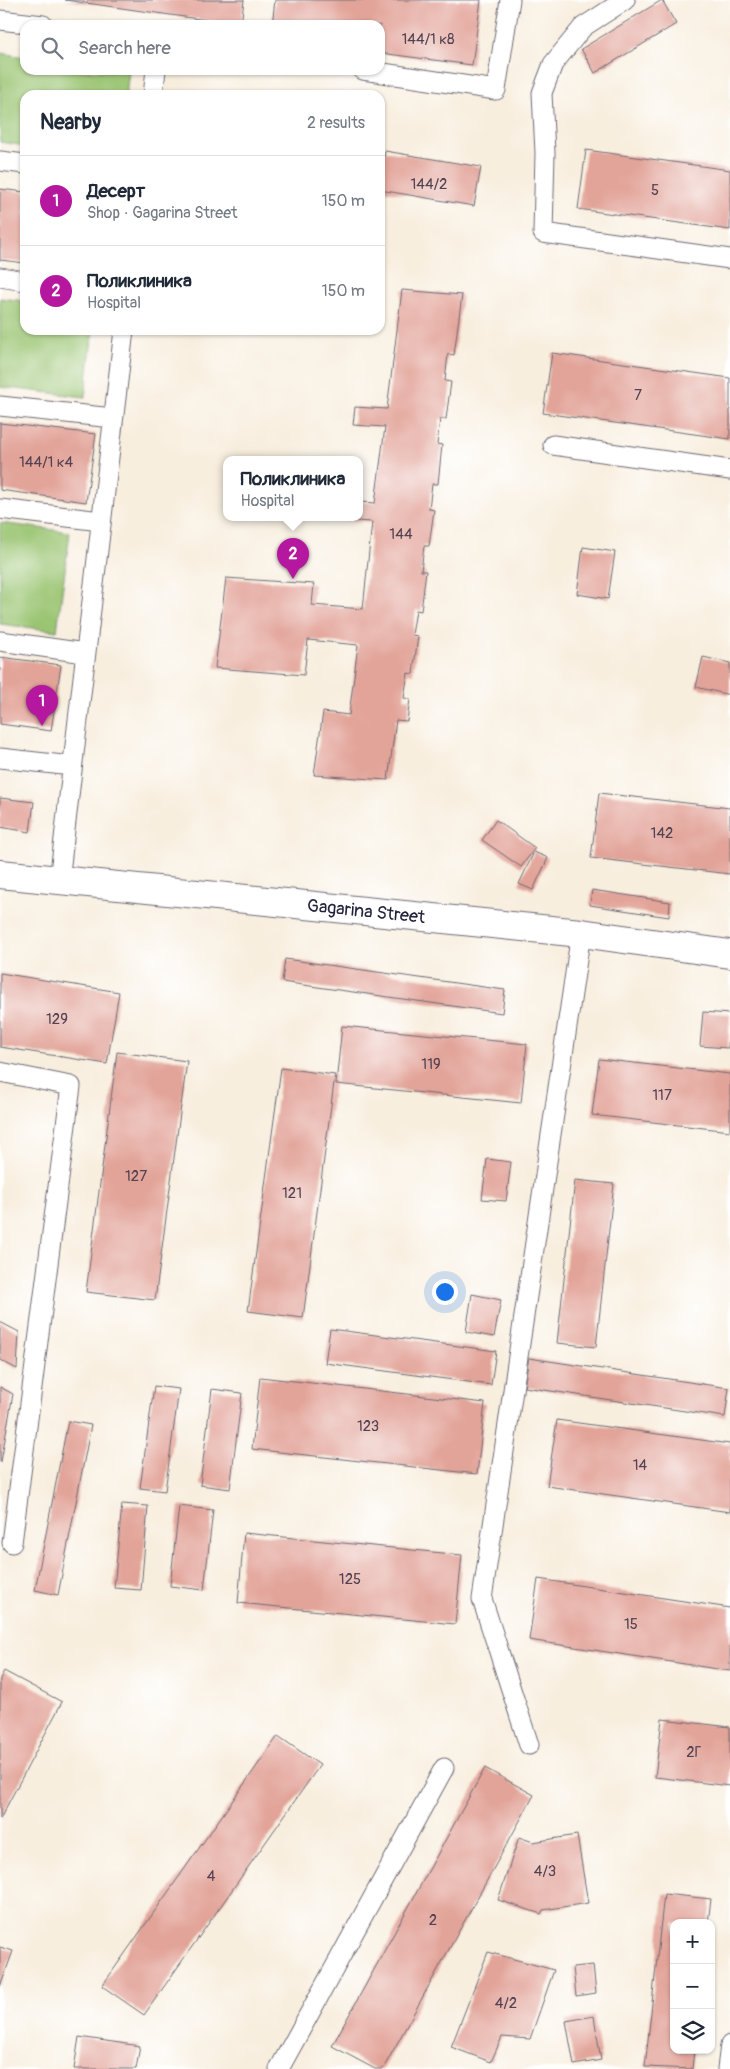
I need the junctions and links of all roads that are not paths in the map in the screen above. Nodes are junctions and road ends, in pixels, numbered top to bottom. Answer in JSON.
{"nodes":[{"id":1,"x":510,"y":0,"type":"edge"},
{"id":2,"x":625,"y":0,"type":"edge"},
{"id":3,"x":0,"y":20,"type":"edge"},
{"id":4,"x":20,"y":22,"type":"edge"},
{"id":5,"x":385,"y":73,"type":"edge"},
{"id":6,"x":155,"y":75,"type":"edge"},
{"id":7,"x":153,"y":90,"type":"edge"},
{"id":8,"x":0,"y":161,"type":"edge"},
{"id":9,"x":20,"y":163,"type":"edge"},
{"id":10,"x":730,"y":259,"type":"edge"},
{"id":11,"x":0,"y":278,"type":"edge"},
{"id":12,"x":20,"y":280,"type":"edge"},
{"id":13,"x":123,"y":335,"type":"edge"},
{"id":14,"x":0,"y":406,"type":"edge"},
{"id":15,"x":113,"y":418,"type":"junction"},
{"id":16,"x":553,"y":445,"type":"dead end"},
{"id":17,"x":730,"y":470,"type":"edge"},
{"id":18,"x":0,"y":509,"type":"edge"},
{"id":19,"x":101,"y":522,"type":"junction"},
{"id":20,"x":0,"y":641,"type":"edge"},
{"id":21,"x":85,"y":653,"type":"junction"},
{"id":22,"x":0,"y":758,"type":"edge"},
{"id":23,"x":72,"y":766,"type":"junction"},
{"id":24,"x":0,"y":874,"type":"edge"},
{"id":25,"x":59,"y":881,"type":"junction"},
{"id":26,"x":581,"y":933,"type":"junction"},
{"id":27,"x":730,"y":954,"type":"edge"},
{"id":28,"x":0,"y":1072,"type":"edge"},
{"id":29,"x":12,"y":1544,"type":"dead end"},
{"id":30,"x":529,"y":1745,"type":"dead end"},
{"id":31,"x":444,"y":1768,"type":"dead end"},
{"id":32,"x":730,"y":2045,"type":"edge"},
{"id":33,"x":279,"y":2069,"type":"edge"},
{"id":34,"x":727,"y":2069,"type":"edge"}],
"edges":[{"from":1,"to":5,"type":"lane"},
{"from":2,"to":10,"type":"lane"},
{"from":3,"to":4,"type":"lane"},
{"from":6,"to":7,"type":"lane"},
{"from":8,"to":9,"type":"lane"},
{"from":11,"to":12,"type":"lane"},
{"from":13,"to":15,"type":"lane"},
{"from":14,"to":15,"type":"lane"},
{"from":15,"to":19,"type":"lane"},
{"from":16,"to":17,"type":"lane"},
{"from":18,"to":19,"type":"lane"},
{"from":19,"to":21,"type":"lane"},
{"from":20,"to":21,"type":"lane"},
{"from":21,"to":23,"type":"lane"},
{"from":22,"to":23,"type":"lane"},
{"from":23,"to":25,"type":"lane"},
{"from":24,"to":25,"type":"street","name":"Gagarina Street"},
{"from":25,"to":26,"type":"street","name":"Gagarina Street"},
{"from":26,"to":27,"type":"street","name":"Gagarina Street"},
{"from":26,"to":30,"type":"lane"},
{"from":28,"to":29,"type":"lane"},
{"from":31,"to":33,"type":"lane"},
{"from":32,"to":34,"type":"lane"}]}
